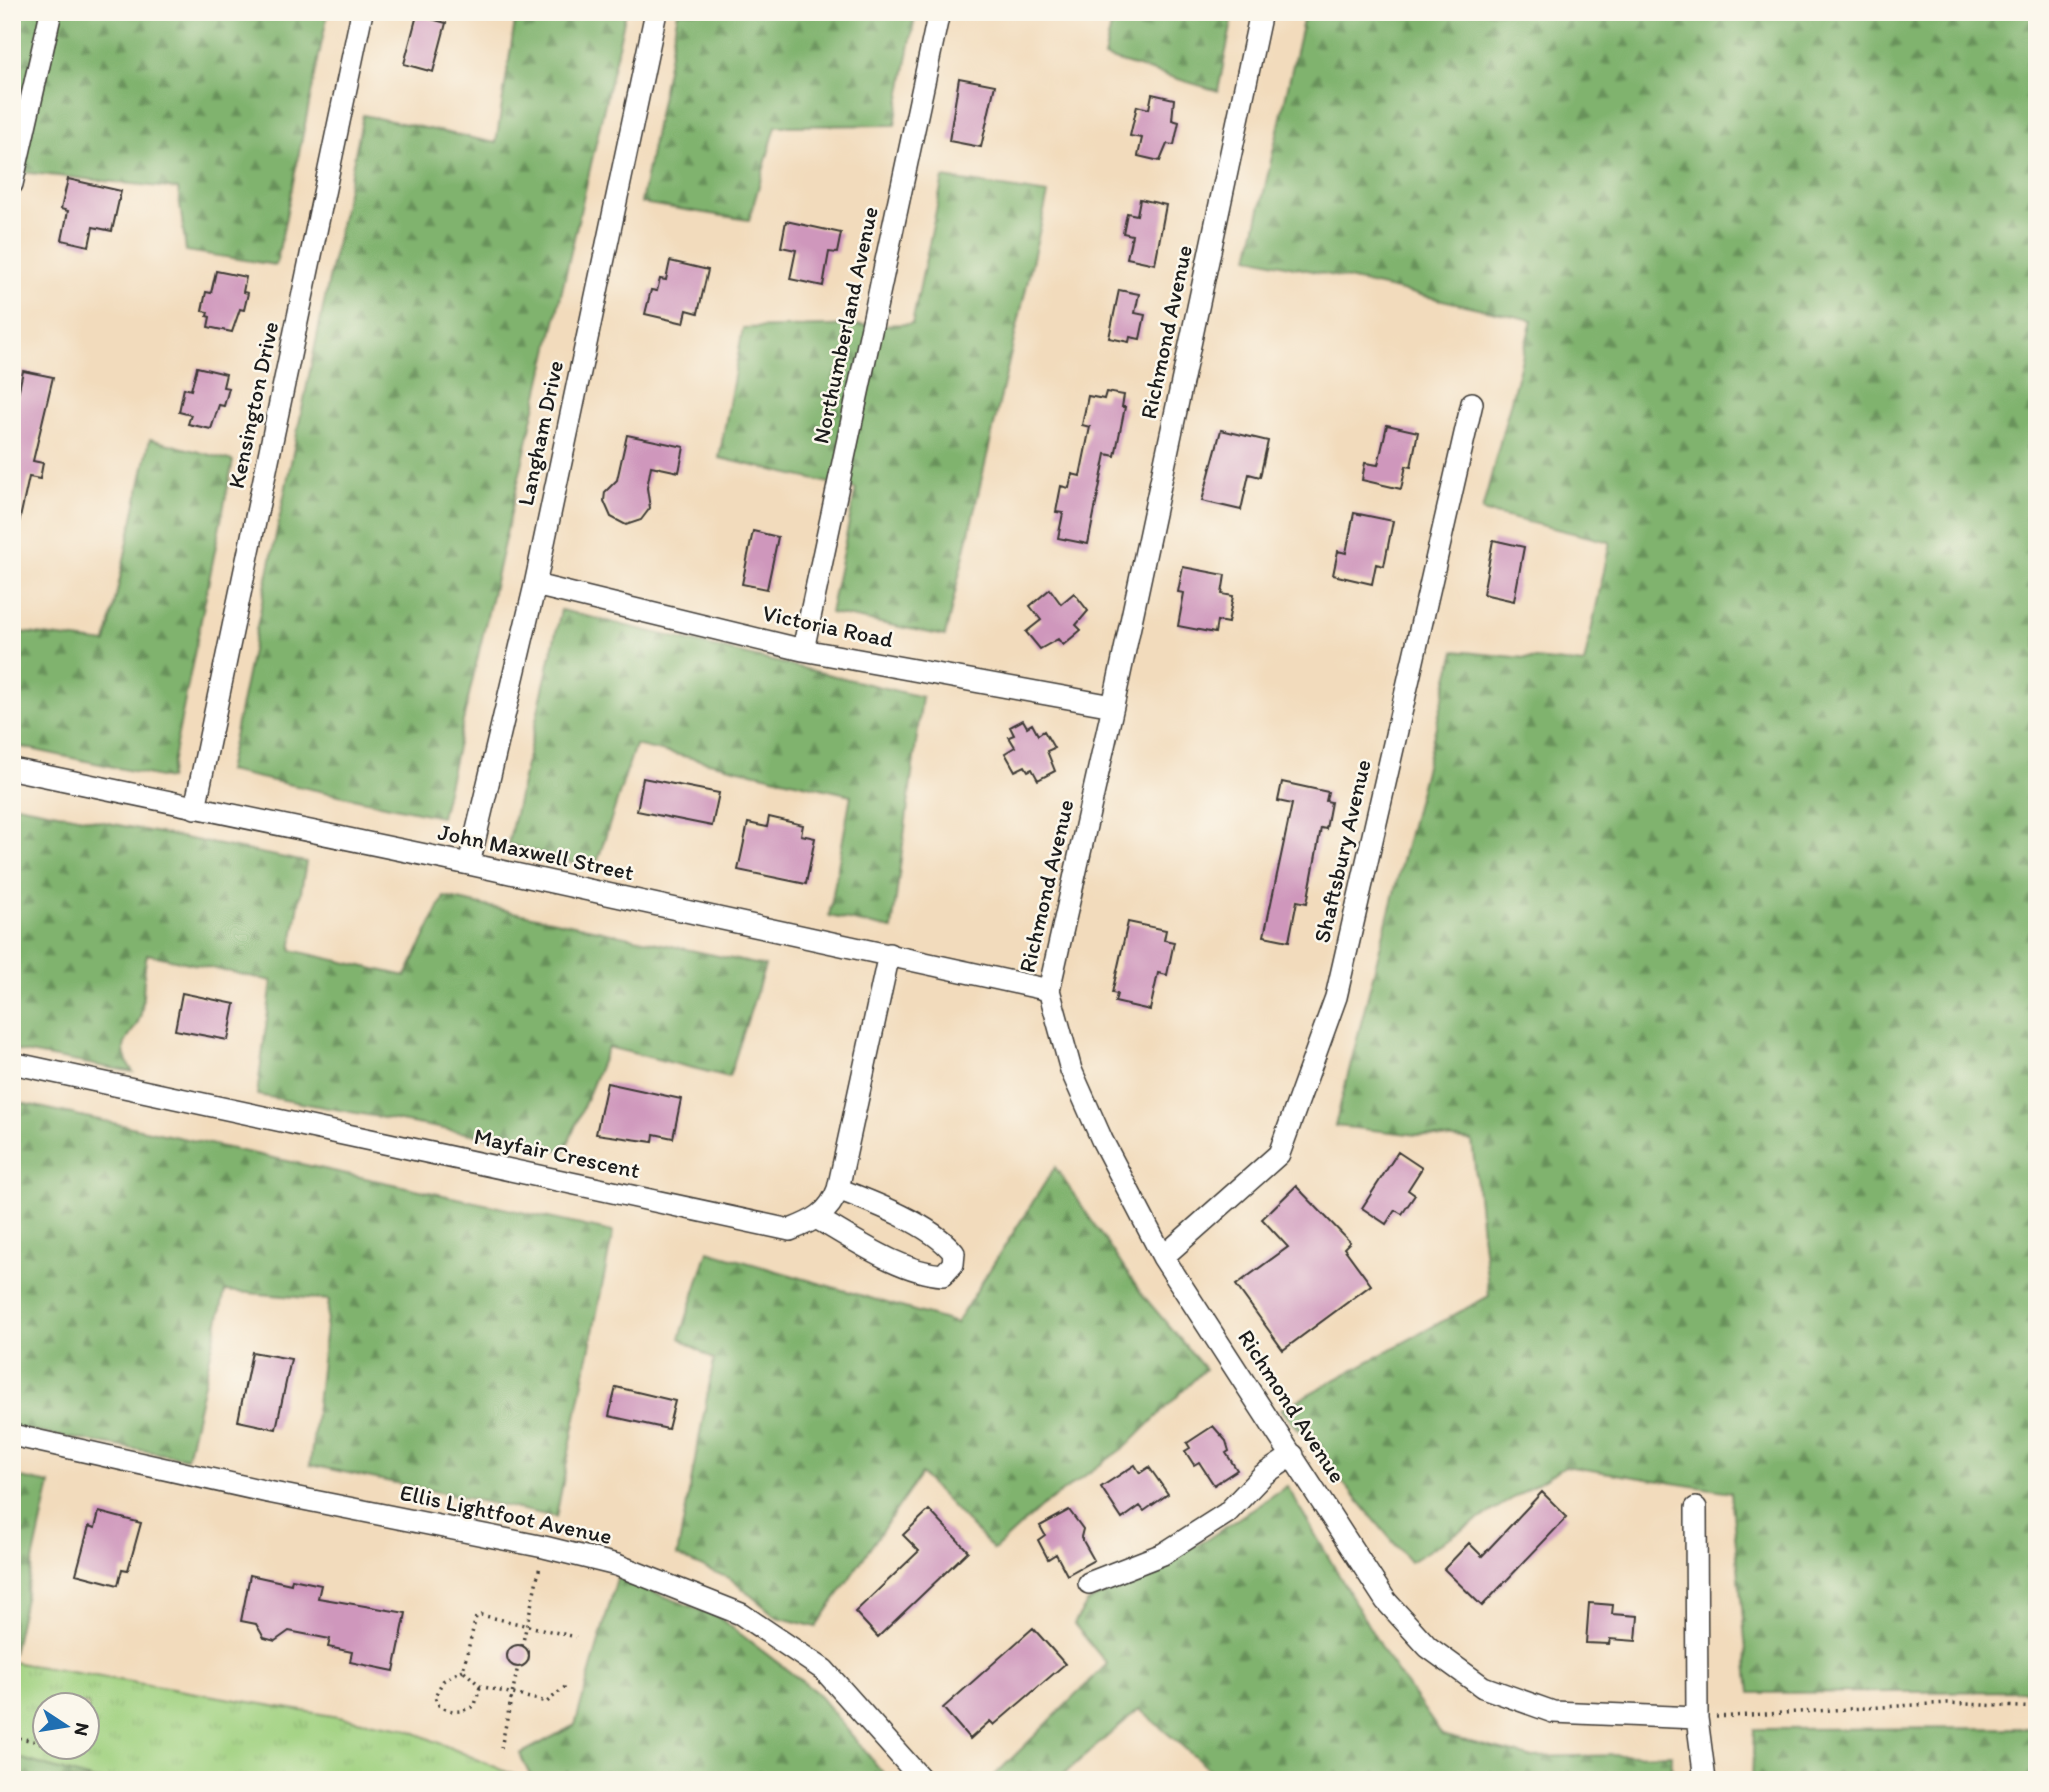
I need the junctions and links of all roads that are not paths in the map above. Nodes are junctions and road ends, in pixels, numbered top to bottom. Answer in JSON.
{"nodes":[{"id":1,"x":51,"y":12,"type":"edge"},
{"id":2,"x":362,"y":12,"type":"edge"},
{"id":3,"x":656,"y":12,"type":"edge"},
{"id":4,"x":939,"y":12,"type":"edge"},
{"id":5,"x":1261,"y":12,"type":"edge"},
{"id":6,"x":12,"y":184,"type":"edge"},
{"id":7,"x":1472,"y":403,"type":"dead end"},
{"id":8,"x":535,"y":585,"type":"junction"},
{"id":9,"x":803,"y":650,"type":"junction"},
{"id":10,"x":1113,"y":706,"type":"junction"},
{"id":11,"x":12,"y":769,"type":"edge"},
{"id":12,"x":195,"y":808,"type":"junction"},
{"id":13,"x":469,"y":864,"type":"junction"},
{"id":14,"x":889,"y":954,"type":"junction"},
{"id":15,"x":1049,"y":990,"type":"junction"},
{"id":16,"x":12,"y":1063,"type":"edge"},
{"id":17,"x":838,"y":1189,"type":"junction"},
{"id":18,"x":818,"y":1219,"type":"junction"},
{"id":19,"x":1163,"y":1257,"type":"junction"},
{"id":20,"x":12,"y":1435,"type":"edge"},
{"id":21,"x":1293,"y":1455,"type":"junction"},
{"id":22,"x":1696,"y":1508,"type":"dead end"},
{"id":23,"x":1089,"y":1583,"type":"dead end"},
{"id":24,"x":1697,"y":1718,"type":"junction"},
{"id":25,"x":922,"y":1780,"type":"edge"},
{"id":26,"x":1705,"y":1780,"type":"edge"}],
"edges":[{"from":1,"to":6,"type":"street"},
{"from":2,"to":12,"type":"street","name":"Kensington Drive"},
{"from":3,"to":8,"type":"street","name":"Langham Drive"},
{"from":4,"to":9,"type":"street","name":"Northumberland Avenue"},
{"from":5,"to":10,"type":"street","name":"Richmond Avenue"},
{"from":7,"to":19,"type":"street","name":"Shaftsbury Avenue"},
{"from":8,"to":9,"type":"street","name":"Victoria Road"},
{"from":8,"to":13,"type":"street","name":"Langham Drive"},
{"from":9,"to":10,"type":"street","name":"Victoria Road"},
{"from":10,"to":15,"type":"street","name":"Richmond Avenue"},
{"from":11,"to":12,"type":"street","name":"John Maxwell Street"},
{"from":12,"to":13,"type":"street","name":"John Maxwell Street"},
{"from":13,"to":14,"type":"street","name":"John Maxwell Street"},
{"from":14,"to":15,"type":"street","name":"John Maxwell Street"},
{"from":14,"to":17,"type":"street"},
{"from":15,"to":19,"type":"street","name":"Richmond Avenue"},
{"from":16,"to":18,"type":"street","name":"Mayfair Crescent"},
{"from":17,"to":18,"type":"street"},
{"from":17,"to":18,"type":"street"},
{"from":19,"to":21,"type":"street","name":"Richmond Avenue"},
{"from":20,"to":25,"type":"street","name":"Ellis Lightfoot Avenue"},
{"from":21,"to":23,"type":"street"},
{"from":21,"to":24,"type":"street","name":"Richmond Avenue"},
{"from":22,"to":24,"type":"street"},
{"from":24,"to":26,"type":"street"}]}
